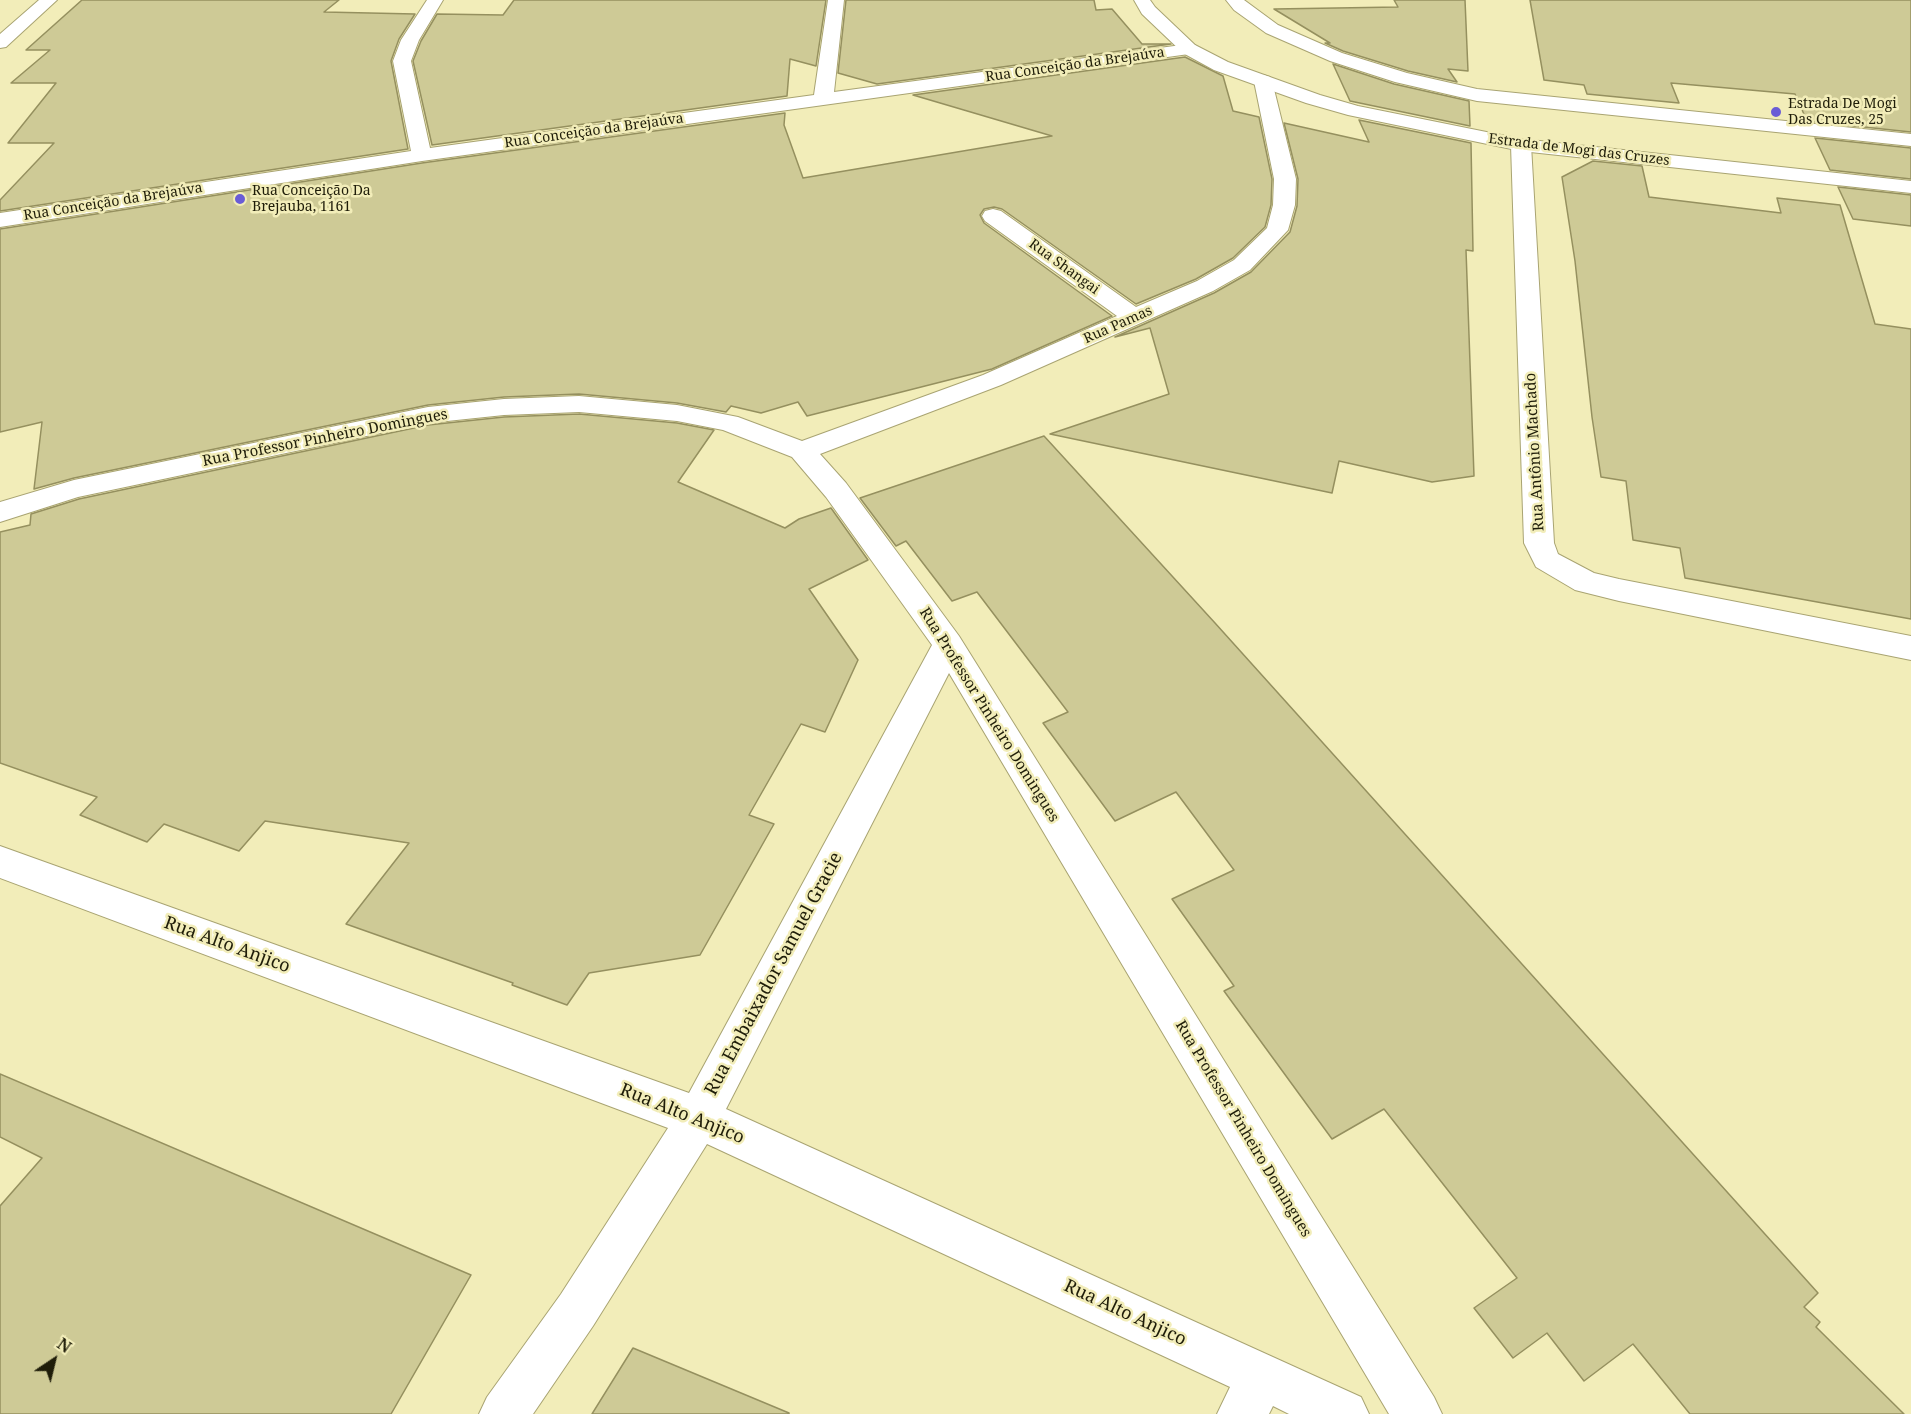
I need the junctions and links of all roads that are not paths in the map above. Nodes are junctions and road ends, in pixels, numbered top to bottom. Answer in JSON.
{"nodes":[{"id":1,"x":49,"y":0,"type":"edge"},
{"id":2,"x":435,"y":0,"type":"edge"},
{"id":3,"x":836,"y":0,"type":"edge"},
{"id":4,"x":1142,"y":0,"type":"edge"},
{"id":5,"x":1234,"y":0,"type":"edge"},
{"id":6,"x":0,"y":43,"type":"edge"},
{"id":7,"x":1189,"y":49,"type":"junction"},
{"id":8,"x":1263,"y":81,"type":"junction"},
{"id":9,"x":823,"y":100,"type":"junction"},
{"id":10,"x":1911,"y":140,"type":"edge"},
{"id":11,"x":1521,"y":145,"type":"junction"},
{"id":12,"x":422,"y":155,"type":"junction"},
{"id":13,"x":1911,"y":188,"type":"edge"},
{"id":14,"x":993,"y":216,"type":"dead end"},
{"id":15,"x":0,"y":220,"type":"edge"},
{"id":16,"x":1134,"y":317,"type":"junction"},
{"id":17,"x":802,"y":451,"type":"junction"},
{"id":18,"x":0,"y":512,"type":"edge"},
{"id":19,"x":948,"y":644,"type":"junction"},
{"id":20,"x":1911,"y":648,"type":"edge"},
{"id":21,"x":0,"y":862,"type":"edge"},
{"id":22,"x":699,"y":1118,"type":"junction"},
{"id":23,"x":1252,"y":1395,"type":"edge"},
{"id":24,"x":504,"y":1414,"type":"edge"},
{"id":25,"x":1344,"y":1414,"type":"edge"},
{"id":26,"x":1417,"y":1414,"type":"edge"}],
"edges":[{"from":1,"to":6,"type":"street"},
{"from":2,"to":12,"type":"street"},
{"from":3,"to":9,"type":"street"},
{"from":4,"to":7,"type":"street","name":"Estrada de Mogi das Cruzes"},
{"from":5,"to":10,"type":"street"},
{"from":7,"to":8,"type":"street","name":"Estrada de Mogi das Cruzes"},
{"from":7,"to":9,"type":"street","name":"Rua Conceição da Brejaúva"},
{"from":8,"to":11,"type":"street","name":"Estrada de Mogi das Cruzes"},
{"from":8,"to":16,"type":"street","name":"Rua Pamas"},
{"from":9,"to":12,"type":"street","name":"Rua Conceição da Brejaúva"},
{"from":11,"to":13,"type":"street","name":"Estrada de Mogi das Cruzes"},
{"from":11,"to":20,"type":"street","name":"Rua Antônio Machado"},
{"from":12,"to":15,"type":"street","name":"Rua Conceição da Brejaúva"},
{"from":14,"to":16,"type":"street","name":"Rua Shangai"},
{"from":16,"to":17,"type":"street","name":"Rua Pamas"},
{"from":17,"to":18,"type":"street","name":"Rua Professor Pinheiro Domingues"},
{"from":17,"to":19,"type":"street","name":"Rua Professor Pinheiro Domingues"},
{"from":19,"to":22,"type":"street","name":"Rua Embaixador Samuel Gracie"},
{"from":19,"to":26,"type":"street","name":"Rua Professor Pinheiro Domingues"},
{"from":21,"to":22,"type":"street","name":"Rua Alto Anjico"},
{"from":22,"to":23,"type":"street","name":"Rua Alto Anjico"},
{"from":22,"to":24,"type":"street","name":"Rua Embaixador Samuel Gracie"},
{"from":23,"to":25,"type":"street","name":"Rua Alto Anjico"}]}
